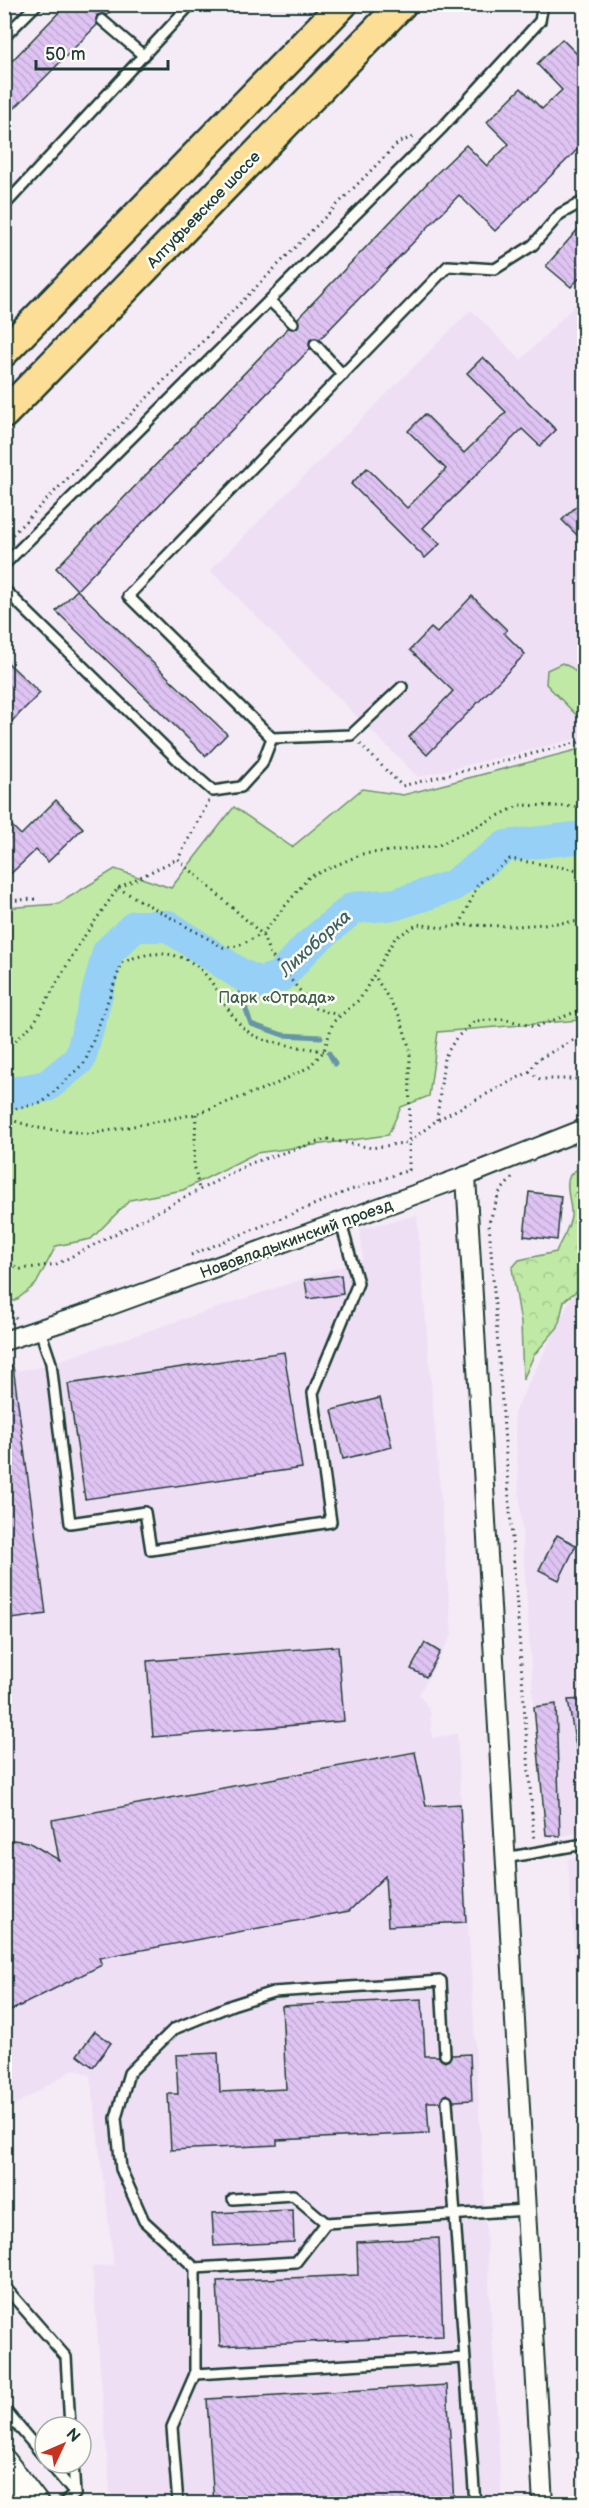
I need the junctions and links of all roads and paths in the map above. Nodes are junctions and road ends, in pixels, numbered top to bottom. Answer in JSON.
{"nodes":[{"id":1,"x":37,"y":4,"type":"edge"},
{"id":2,"x":191,"y":4,"type":"edge"},
{"id":3,"x":343,"y":4,"type":"edge"},
{"id":4,"x":402,"y":4,"type":"edge"},
{"id":5,"x":543,"y":4,"type":"edge"},
{"id":6,"x":102,"y":20,"type":"dead end"},
{"id":7,"x":4,"y":37,"type":"edge"},
{"id":8,"x":144,"y":56,"type":"junction"},
{"id":9,"x":442,"y":128,"type":"junction"},
{"id":10,"x":585,"y":201,"type":"edge"},
{"id":11,"x":4,"y":206,"type":"edge"},
{"id":12,"x":270,"y":301,"type":"junction"},
{"id":13,"x":293,"y":323,"type":"dead end"},
{"id":14,"x":315,"y":344,"type":"dead end"},
{"id":15,"x":4,"y":352,"type":"edge"},
{"id":16,"x":343,"y":375,"type":"junction"},
{"id":17,"x":4,"y":414,"type":"edge"},
{"id":18,"x":4,"y":543,"type":"edge"},
{"id":19,"x":4,"y":565,"type":"edge"},
{"id":20,"x":4,"y":589,"type":"edge"},
{"id":21,"x":402,"y":687,"type":"dead end"},
{"id":22,"x":351,"y":735,"type":"junction"},
{"id":23,"x":272,"y":738,"type":"junction"},
{"id":24,"x":585,"y":741,"type":"edge"},
{"id":25,"x":213,"y":791,"type":"junction"},
{"id":26,"x":585,"y":807,"type":"edge"},
{"id":27,"x":178,"y":859,"type":"junction"},
{"id":28,"x":585,"y":871,"type":"edge"},
{"id":29,"x":118,"y":888,"type":"junction"},
{"id":30,"x":35,"y":898,"type":"dead end"},
{"id":31,"x":4,"y":901,"type":"edge"},
{"id":32,"x":585,"y":921,"type":"edge"},
{"id":33,"x":460,"y":925,"type":"junction"},
{"id":34,"x":262,"y":934,"type":"junction"},
{"id":35,"x":374,"y":975,"type":"junction"},
{"id":36,"x":585,"y":1009,"type":"edge"},
{"id":37,"x":338,"y":1015,"type":"junction"},
{"id":38,"x":585,"y":1034,"type":"edge"},
{"id":39,"x":4,"y":1043,"type":"edge"},
{"id":40,"x":324,"y":1051,"type":"junction"},
{"id":41,"x":529,"y":1072,"type":"junction"},
{"id":42,"x":585,"y":1079,"type":"edge"},
{"id":43,"x":4,"y":1111,"type":"edge"},
{"id":44,"x":196,"y":1114,"type":"junction"},
{"id":45,"x":4,"y":1118,"type":"edge"},
{"id":46,"x":437,"y":1120,"type":"junction"},
{"id":47,"x":585,"y":1128,"type":"edge"},
{"id":48,"x":408,"y":1142,"type":"junction"},
{"id":49,"x":465,"y":1176,"type":"junction"},
{"id":50,"x":200,"y":1189,"type":"junction"},
{"id":51,"x":499,"y":1193,"type":"dead end"},
{"id":52,"x":340,"y":1220,"type":"junction"},
{"id":53,"x":185,"y":1258,"type":"dead end"},
{"id":54,"x":4,"y":1261,"type":"edge"},
{"id":55,"x":40,"y":1330,"type":"junction"},
{"id":56,"x":4,"y":1341,"type":"edge"},
{"id":57,"x":585,"y":1844,"type":"edge"},
{"id":58,"x":535,"y":1852,"type":"junction"},
{"id":59,"x":505,"y":1858,"type":"junction"},
{"id":60,"x":444,"y":2055,"type":"dead end"},
{"id":61,"x":447,"y":2102,"type":"dead end"},
{"id":62,"x":233,"y":2199,"type":"dead end"},
{"id":63,"x":526,"y":2210,"type":"junction"},
{"id":64,"x":453,"y":2215,"type":"junction"},
{"id":65,"x":326,"y":2223,"type":"junction"},
{"id":66,"x":195,"y":2268,"type":"junction"},
{"id":67,"x":4,"y":2286,"type":"edge"},
{"id":68,"x":464,"y":2358,"type":"junction"},
{"id":69,"x":195,"y":2374,"type":"junction"},
{"id":70,"x":4,"y":2409,"type":"edge"},
{"id":71,"x":69,"y":2415,"type":"edge"},
{"id":72,"x":33,"y":2444,"type":"edge"},
{"id":73,"x":4,"y":2463,"type":"edge"},
{"id":74,"x":59,"y":2475,"type":"edge"},
{"id":75,"x":74,"y":2475,"type":"edge"},
{"id":76,"x":75,"y":2494,"type":"junction"},
{"id":77,"x":35,"y":2504,"type":"edge"},
{"id":78,"x":62,"y":2504,"type":"edge"},
{"id":79,"x":178,"y":2504,"type":"edge"},
{"id":80,"x":475,"y":2504,"type":"edge"},
{"id":81,"x":543,"y":2504,"type":"edge"}],
"edges":[{"from":1,"to":7,"type":"lane"},
{"from":2,"to":8,"type":"lane"},
{"from":3,"to":15,"type":"main road"},
{"from":4,"to":17,"type":"main road","name":"Алтуфьевское шоссе"},
{"from":5,"to":9,"type":"lane"},
{"from":6,"to":8,"type":"lane"},
{"from":8,"to":11,"type":"lane"},
{"from":9,"to":12,"type":"lane"},
{"from":9,"to":18,"type":"path"},
{"from":10,"to":16,"type":"lane"},
{"from":12,"to":13,"type":"lane"},
{"from":12,"to":19,"type":"lane"},
{"from":14,"to":16,"type":"lane"},
{"from":16,"to":23,"type":"lane"},
{"from":20,"to":25,"type":"lane"},
{"from":21,"to":22,"type":"lane"},
{"from":22,"to":23,"type":"lane"},
{"from":22,"to":24,"type":"path"},
{"from":23,"to":25,"type":"lane"},
{"from":25,"to":27,"type":"path"},
{"from":26,"to":34,"type":"path"},
{"from":27,"to":29,"type":"path"},
{"from":27,"to":34,"type":"path"},
{"from":28,"to":33,"type":"path"},
{"from":29,"to":34,"type":"path"},
{"from":29,"to":39,"type":"path"},
{"from":30,"to":31,"type":"path"},
{"from":32,"to":33,"type":"path"},
{"from":33,"to":35,"type":"path"},
{"from":34,"to":37,"type":"path"},
{"from":35,"to":37,"type":"path"},
{"from":35,"to":48,"type":"path"},
{"from":36,"to":46,"type":"path"},
{"from":37,"to":40,"type":"path"},
{"from":38,"to":41,"type":"path"},
{"from":40,"to":43,"type":"path"},
{"from":40,"to":44,"type":"path"},
{"from":41,"to":42,"type":"path"},
{"from":41,"to":46,"type":"path"},
{"from":44,"to":45,"type":"path"},
{"from":44,"to":50,"type":"path"},
{"from":46,"to":48,"type":"path"},
{"from":47,"to":49,"type":"street","name":"Нововладыкинский проезд"},
{"from":48,"to":50,"type":"path"},
{"from":48,"to":53,"type":"path"},
{"from":49,"to":52,"type":"street","name":"Нововладыкинский проезд"},
{"from":49,"to":59,"type":"street"},
{"from":50,"to":54,"type":"path"},
{"from":51,"to":58,"type":"path"},
{"from":52,"to":55,"type":"street","name":"Нововладыкинский проезд"},
{"from":52,"to":55,"type":"lane"},
{"from":55,"to":56,"type":"street","name":"Нововладыкинский проезд"},
{"from":57,"to":58,"type":"lane"},
{"from":58,"to":59,"type":"lane"},
{"from":59,"to":63,"type":"street"},
{"from":60,"to":66,"type":"lane"},
{"from":61,"to":64,"type":"lane"},
{"from":62,"to":65,"type":"lane"},
{"from":63,"to":64,"type":"lane"},
{"from":63,"to":81,"type":"street"},
{"from":64,"to":65,"type":"lane"},
{"from":64,"to":68,"type":"lane"},
{"from":65,"to":66,"type":"lane"},
{"from":66,"to":69,"type":"lane"},
{"from":67,"to":71,"type":"lane"},
{"from":68,"to":69,"type":"lane"},
{"from":68,"to":80,"type":"lane"},
{"from":69,"to":79,"type":"lane"},
{"from":70,"to":72,"type":"lane"},
{"from":73,"to":77,"type":"main road"},
{"from":74,"to":76,"type":"lane"},
{"from":75,"to":76,"type":"lane"},
{"from":76,"to":78,"type":"lane"}]}
